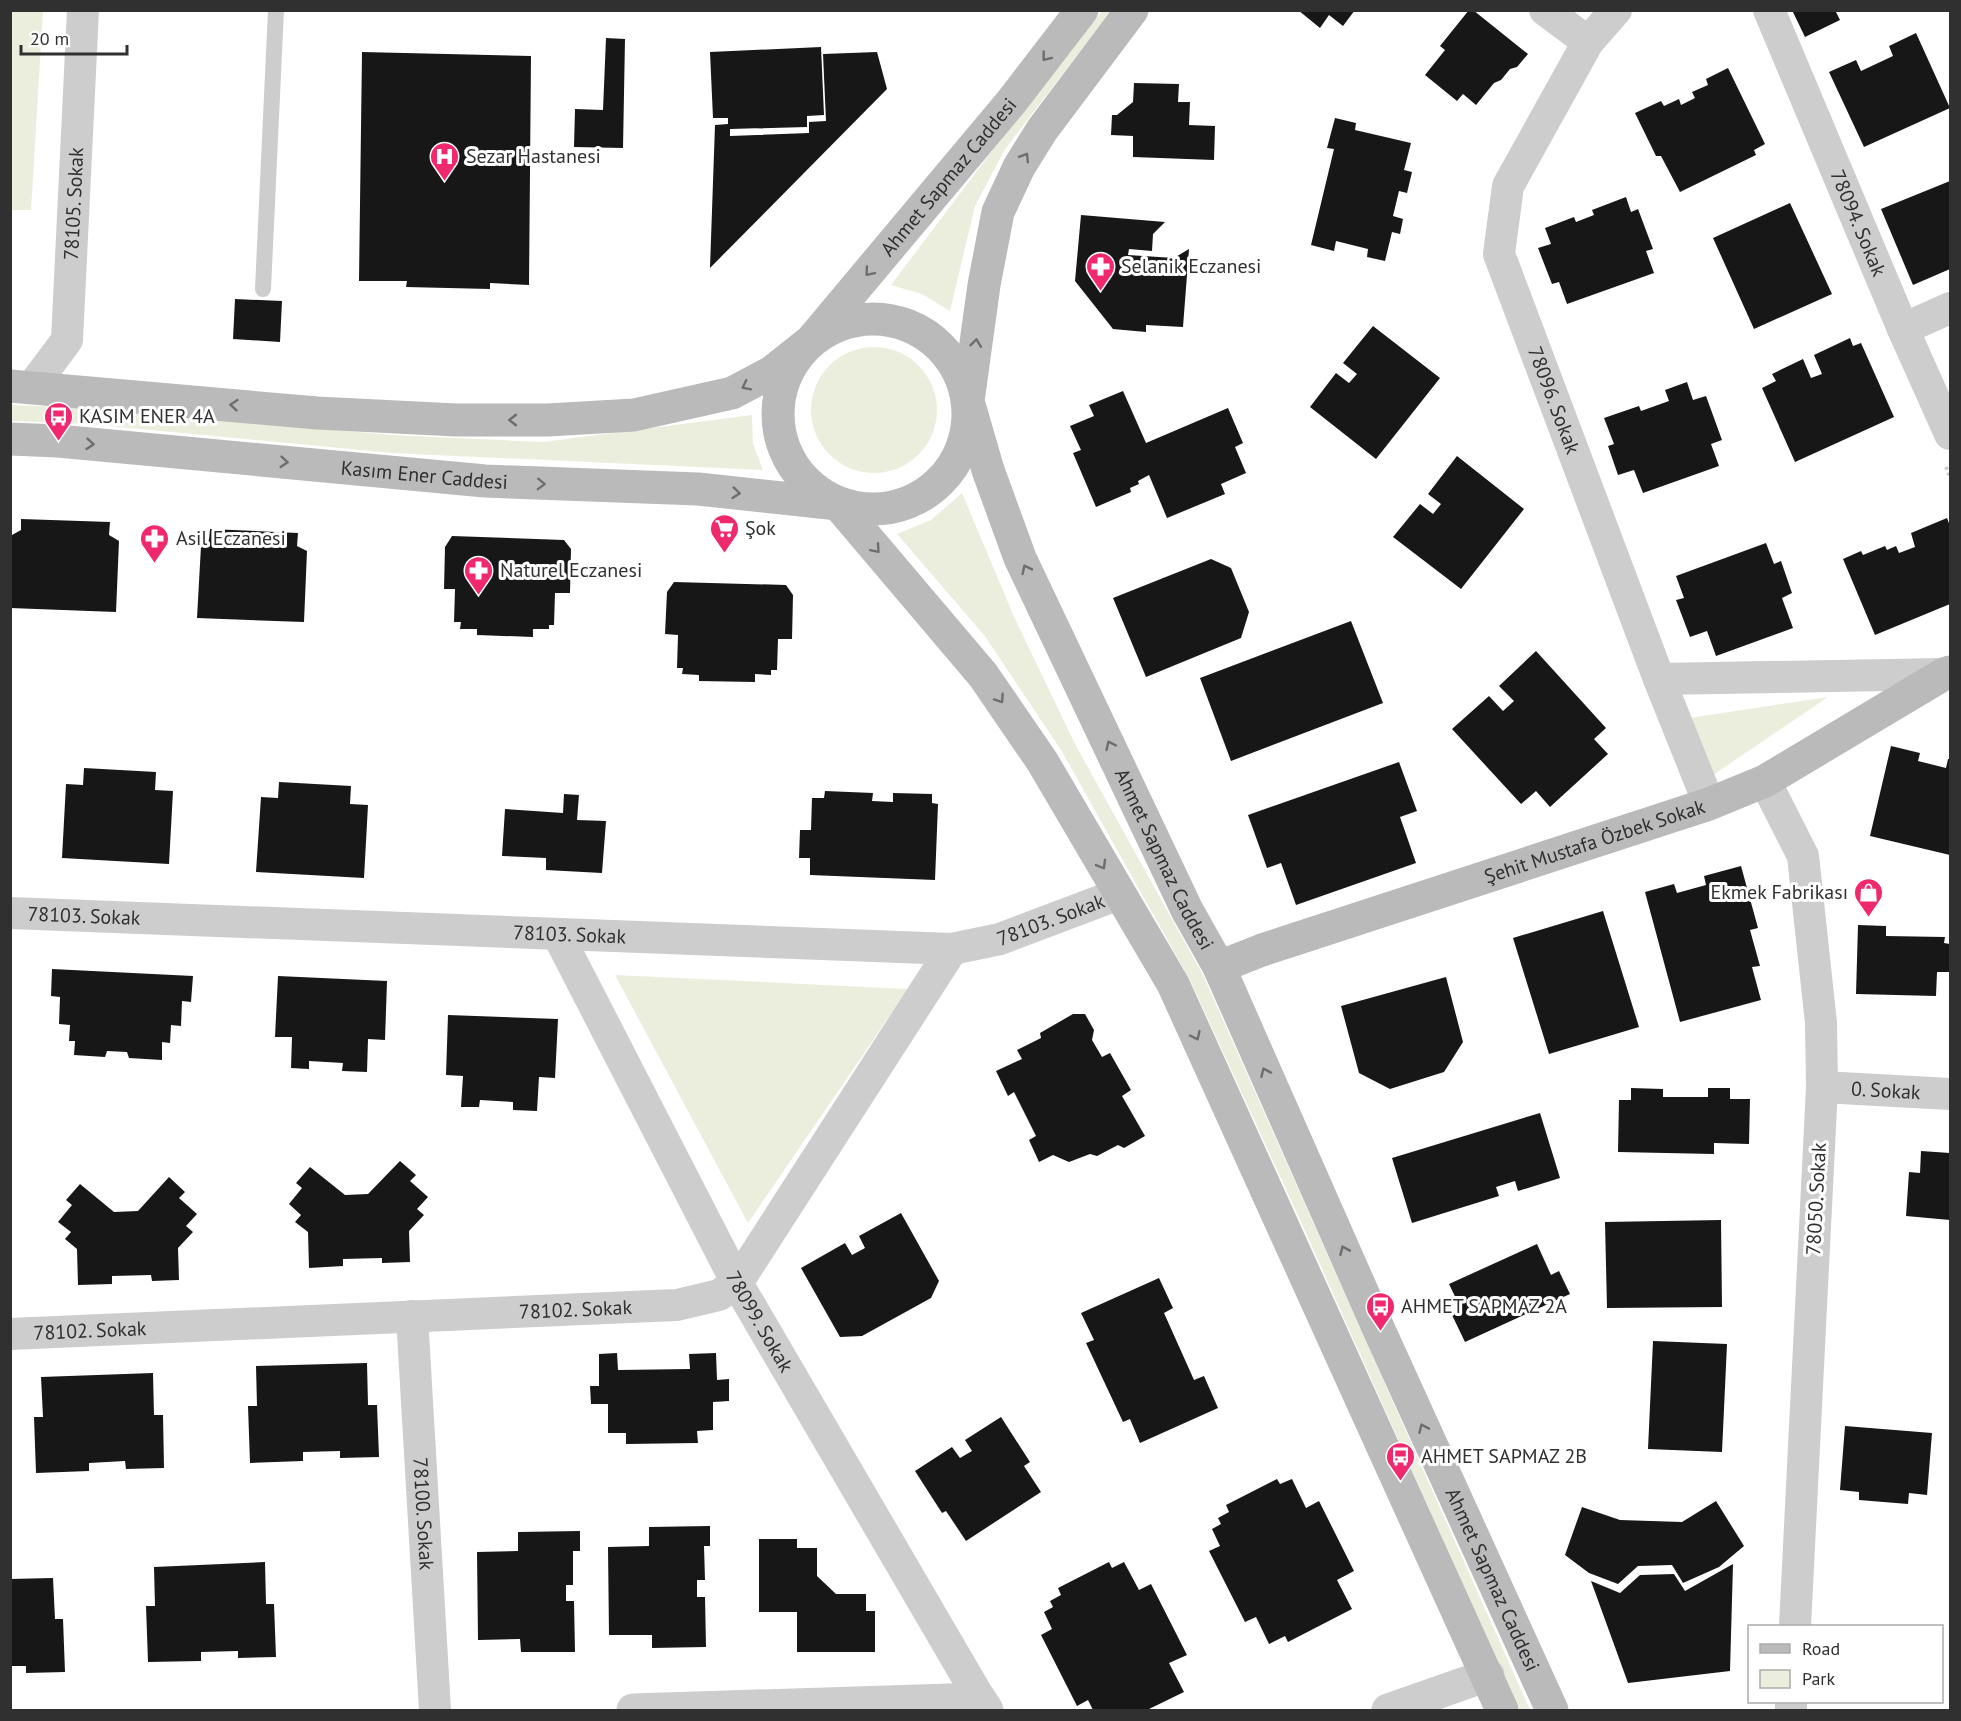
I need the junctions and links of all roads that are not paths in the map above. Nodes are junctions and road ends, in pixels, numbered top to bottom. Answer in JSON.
{"nodes":[{"id":1,"x":83,"y":10,"type":"edge"},
{"id":2,"x":276,"y":10,"type":"edge"},
{"id":3,"x":1082,"y":10,"type":"edge"},
{"id":4,"x":1132,"y":10,"type":"edge"},
{"id":5,"x":1545,"y":10,"type":"edge"},
{"id":6,"x":1616,"y":10,"type":"edge"},
{"id":7,"x":1768,"y":10,"type":"edge"},
{"id":8,"x":1588,"y":42,"type":"junction"},
{"id":9,"x":263,"y":289,"type":"dead end"},
{"id":10,"x":1950,"y":308,"type":"edge"},
{"id":11,"x":1903,"y":329,"type":"junction"},
{"id":12,"x":811,"y":341,"type":"junction"},
{"id":13,"x":21,"y":386,"type":"edge"},
{"id":14,"x":969,"y":401,"type":"junction"},
{"id":15,"x":1950,"y":434,"type":"edge"},
{"id":16,"x":10,"y":439,"type":"edge"},
{"id":17,"x":838,"y":504,"type":"junction"},
{"id":18,"x":1947,"y":673,"type":"edge"},
{"id":19,"x":1659,"y":679,"type":"junction"},
{"id":20,"x":1765,"y":781,"type":"junction"},
{"id":21,"x":1709,"y":804,"type":"junction"},
{"id":22,"x":1119,"y":894,"type":"junction"},
{"id":23,"x":10,"y":913,"type":"edge"},
{"id":24,"x":558,"y":935,"type":"junction"},
{"id":25,"x":952,"y":949,"type":"junction"},
{"id":26,"x":1219,"y":968,"type":"junction"},
{"id":27,"x":1822,"y":1087,"type":"junction"},
{"id":28,"x":1950,"y":1094,"type":"edge"},
{"id":29,"x":737,"y":1283,"type":"junction"},
{"id":30,"x":412,"y":1316,"type":"junction"},
{"id":31,"x":10,"y":1334,"type":"edge"},
{"id":32,"x":1795,"y":1625,"type":"edge"},
{"id":33,"x":1488,"y":1675,"type":"junction"},
{"id":34,"x":984,"y":1705,"type":"edge"},
{"id":35,"x":435,"y":1710,"type":"edge"},
{"id":36,"x":633,"y":1710,"type":"edge"},
{"id":37,"x":1388,"y":1710,"type":"edge"},
{"id":38,"x":1502,"y":1710,"type":"edge"},
{"id":39,"x":1552,"y":1710,"type":"edge"}],
"edges":[{"from":1,"to":13,"type":"street","name":"78105. Sokak"},
{"from":2,"to":9,"type":"lane"},
{"from":3,"to":12,"type":"main road","name":"Ahmet Sapmaz Caddesi","one_way":true},
{"from":14,"to":4,"type":"main road","name":"Ahmet Sapmaz Caddesi","one_way":true},
{"from":5,"to":8,"type":"street"},
{"from":6,"to":8,"type":"street","name":"78096. Sokak"},
{"from":7,"to":11,"type":"street","name":"78094. Sokak"},
{"from":8,"to":19,"type":"street","name":"78096. Sokak"},
{"from":10,"to":11,"type":"street"},
{"from":11,"to":15,"type":"street","name":"78094. Sokak"},
{"from":12,"to":13,"type":"main road","one_way":true},
{"from":12,"to":14,"type":"main road"},
{"from":12,"to":17,"type":"main road"},
{"from":14,"to":17,"type":"main road"},
{"from":26,"to":14,"type":"main road","name":"Ahmet Sapmaz Caddesi","one_way":true},
{"from":16,"to":17,"type":"main road","name":"Kasım Ener Caddesi","one_way":true},
{"from":17,"to":22,"type":"main road","one_way":true},
{"from":18,"to":19,"type":"street"},
{"from":18,"to":20,"type":"main road","name":"Şehit Mustafa Özbek Sokak"},
{"from":19,"to":21,"type":"street","name":"78096. Sokak"},
{"from":20,"to":21,"type":"main road","name":"Şehit Mustafa Özbek Sokak"},
{"from":20,"to":27,"type":"street","name":"78050. Sokak"},
{"from":21,"to":26,"type":"main road","name":"Şehit Mustafa Özbek Sokak"},
{"from":22,"to":25,"type":"street","name":"78103. Sokak"},
{"from":22,"to":33,"type":"main road","one_way":true},
{"from":23,"to":24,"type":"street","name":"78103. Sokak"},
{"from":24,"to":25,"type":"street","name":"78103. Sokak"},
{"from":24,"to":29,"type":"street","name":"78099. Sokak"},
{"from":25,"to":29,"type":"street","name":"78102. Sokak"},
{"from":39,"to":26,"type":"main road","name":"Ahmet Sapmaz Caddesi","one_way":true},
{"from":27,"to":28,"type":"street","name":"0. Sokak"},
{"from":27,"to":32,"type":"street","name":"78050. Sokak"},
{"from":29,"to":30,"type":"street","name":"78102. Sokak"},
{"from":29,"to":34,"type":"street","name":"78099. Sokak"},
{"from":30,"to":31,"type":"street","name":"78102. Sokak"},
{"from":30,"to":35,"type":"street","name":"78100. Sokak"},
{"from":33,"to":37,"type":"street"},
{"from":33,"to":38,"type":"main road"},
{"from":34,"to":36,"type":"street"}]}
